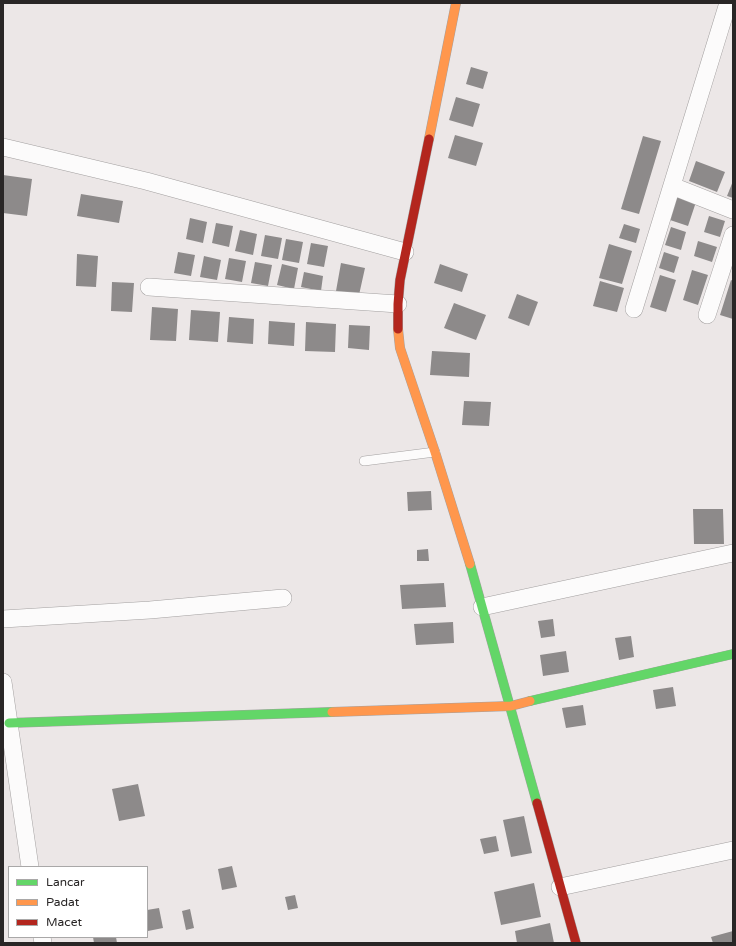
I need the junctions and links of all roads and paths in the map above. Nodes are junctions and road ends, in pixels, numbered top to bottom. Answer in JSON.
{"nodes":[{"id":1,"x":456,"y":3,"type":"edge"},
{"id":2,"x":728,"y":3,"type":"edge"},
{"id":3,"x":3,"y":147,"type":"edge"},
{"id":4,"x":672,"y":186,"type":"junction"},
{"id":5,"x":733,"y":210,"type":"edge"},
{"id":6,"x":733,"y":235,"type":"edge"},
{"id":7,"x":405,"y":252,"type":"junction"},
{"id":8,"x":149,"y":287,"type":"dead end"},
{"id":9,"x":398,"y":304,"type":"junction"},
{"id":10,"x":634,"y":309,"type":"dead end"},
{"id":11,"x":708,"y":315,"type":"dead end"},
{"id":12,"x":435,"y":452,"type":"junction"},
{"id":13,"x":364,"y":460,"type":"dead end"},
{"id":14,"x":733,"y":553,"type":"edge"},
{"id":15,"x":283,"y":598,"type":"dead end"},
{"id":16,"x":482,"y":606,"type":"junction"},
{"id":17,"x":3,"y":619,"type":"edge"},
{"id":18,"x":733,"y":654,"type":"edge"},
{"id":19,"x":3,"y":682,"type":"edge"},
{"id":20,"x":511,"y":706,"type":"junction"},
{"id":21,"x":10,"y":723,"type":"junction"},
{"id":22,"x":733,"y":850,"type":"edge"},
{"id":23,"x":30,"y":866,"type":"edge"},
{"id":24,"x":560,"y":888,"type":"junction"},
{"id":25,"x":576,"y":943,"type":"edge"}],
"edges":[{"from":1,"to":7,"type":"street"},
{"from":2,"to":4,"type":"street"},
{"from":3,"to":7,"type":"street"},
{"from":4,"to":5,"type":"street"},
{"from":4,"to":10,"type":"street"},
{"from":6,"to":11,"type":"street"},
{"from":7,"to":9,"type":"street"},
{"from":8,"to":9,"type":"street"},
{"from":9,"to":12,"type":"street"},
{"from":12,"to":13,"type":"lane"},
{"from":12,"to":16,"type":"street"},
{"from":14,"to":16,"type":"street"},
{"from":15,"to":17,"type":"street"},
{"from":16,"to":20,"type":"street"},
{"from":18,"to":20,"type":"street"},
{"from":19,"to":21,"type":"street"},
{"from":20,"to":21,"type":"street"},
{"from":20,"to":24,"type":"street"},
{"from":21,"to":23,"type":"street"},
{"from":22,"to":24,"type":"street"},
{"from":24,"to":25,"type":"street"}]}
